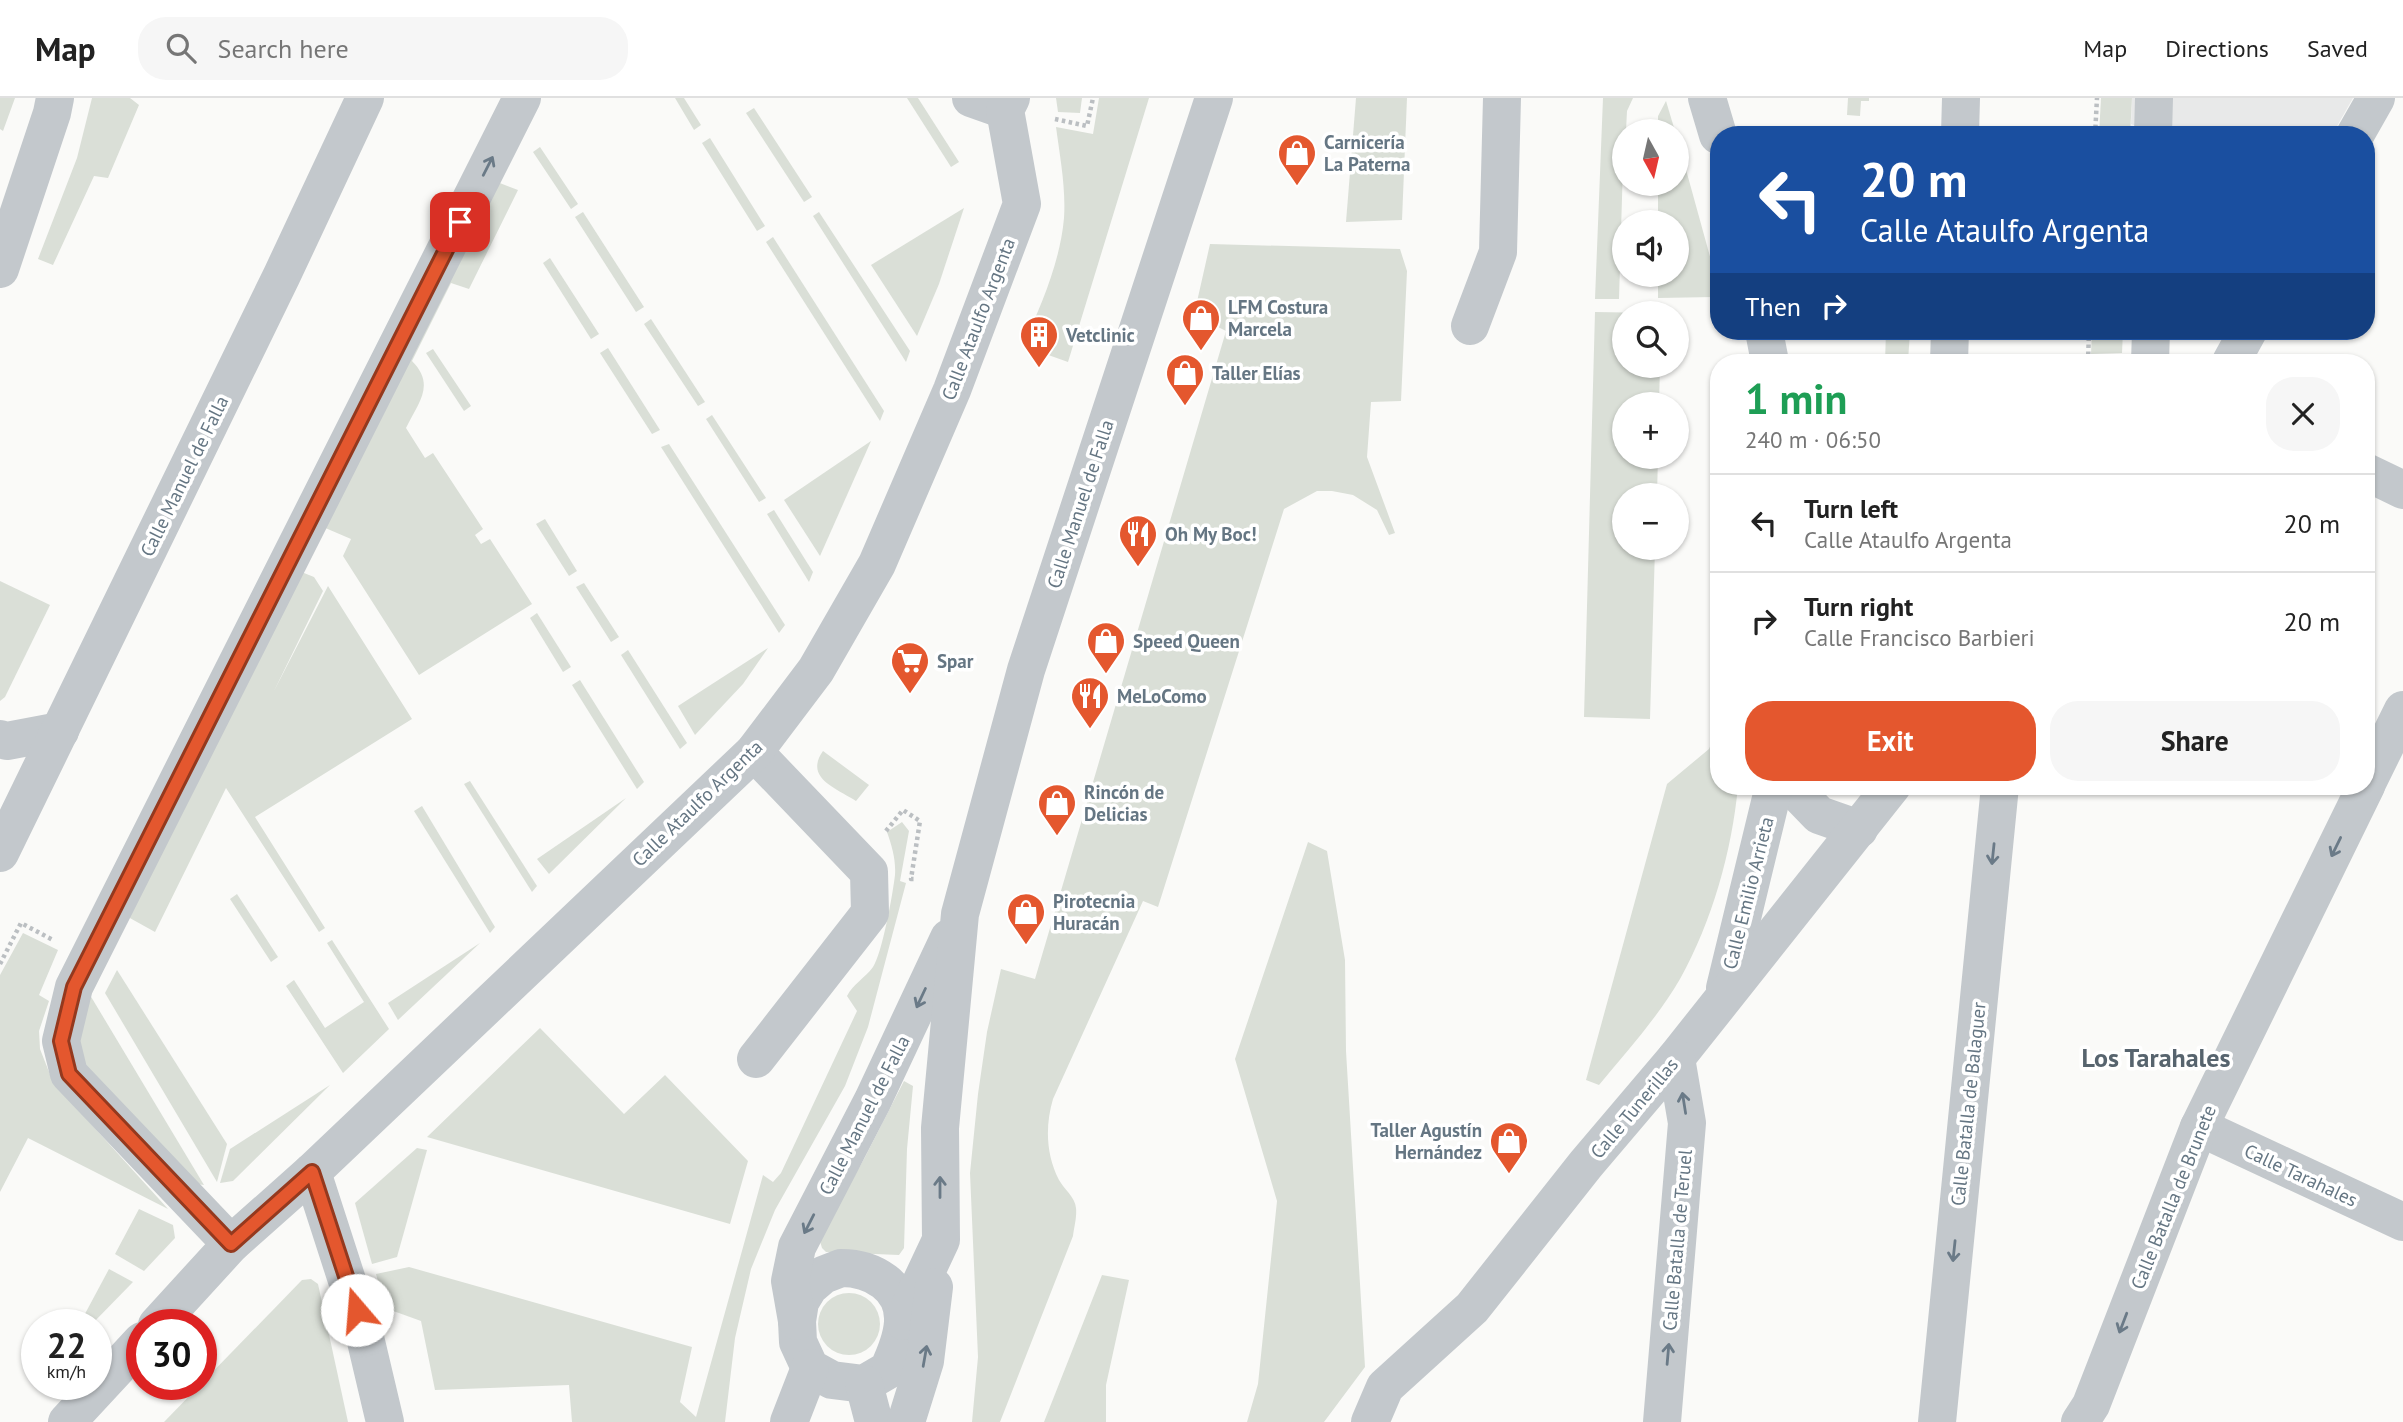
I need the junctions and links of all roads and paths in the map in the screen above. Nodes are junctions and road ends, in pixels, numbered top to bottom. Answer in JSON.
{"nodes":[{"id":1,"x":55,"y":98,"type":"edge"},
{"id":2,"x":365,"y":98,"type":"edge"},
{"id":3,"x":522,"y":98,"type":"edge"},
{"id":4,"x":1093,"y":98,"type":"edge"},
{"id":5,"x":1213,"y":98,"type":"edge"},
{"id":6,"x":1502,"y":98,"type":"edge"},
{"id":7,"x":1707,"y":98,"type":"edge"},
{"id":8,"x":1961,"y":98,"type":"edge"},
{"id":9,"x":2097,"y":98,"type":"edge"},
{"id":10,"x":2154,"y":98,"type":"edge"},
{"id":11,"x":2376,"y":98,"type":"edge"},
{"id":12,"x":996,"y":102,"type":"edge"},
{"id":13,"x":1055,"y":119,"type":"dead end"},
{"id":14,"x":1715,"y":126,"type":"edge"},
{"id":15,"x":1960,"y":126,"type":"edge"},
{"id":16,"x":2095,"y":126,"type":"edge"},
{"id":17,"x":2153,"y":126,"type":"edge"},
{"id":18,"x":2360,"y":126,"type":"edge"},
{"id":19,"x":0,"y":269,"type":"edge"},
{"id":20,"x":1470,"y":326,"type":"dead end"},
{"id":21,"x":2375,"y":476,"type":"edge"},
{"id":22,"x":2403,"y":490,"type":"edge"},
{"id":23,"x":2403,"y":710,"type":"edge"},
{"id":24,"x":60,"y":731,"type":"junction"},
{"id":25,"x":0,"y":739,"type":"edge"},
{"id":26,"x":754,"y":752,"type":"junction"},
{"id":27,"x":2375,"y":768,"type":"edge"},
{"id":28,"x":1772,"y":795,"type":"edge"},
{"id":29,"x":1800,"y":795,"type":"edge"},
{"id":30,"x":1885,"y":795,"type":"edge"},
{"id":31,"x":1999,"y":795,"type":"edge"},
{"id":32,"x":2362,"y":795,"type":"edge"},
{"id":33,"x":1858,"y":829,"type":"junction"},
{"id":34,"x":886,"y":831,"type":"dead end"},
{"id":35,"x":0,"y":853,"type":"edge"},
{"id":36,"x":916,"y":879,"type":"dead end"},
{"id":37,"x":960,"y":914,"type":"junction"},
{"id":38,"x":56,"y":941,"type":"dead end"},
{"id":39,"x":0,"y":964,"type":"edge"},
{"id":40,"x":1722,"y":1000,"type":"junction"},
{"id":41,"x":1676,"y":1058,"type":"junction"},
{"id":42,"x":756,"y":1059,"type":"dead end"},
{"id":43,"x":2199,"y":1128,"type":"junction"},
{"id":44,"x":312,"y":1172,"type":"junction"},
{"id":45,"x":2403,"y":1222,"type":"edge"},
{"id":46,"x":941,"y":1240,"type":"junction"},
{"id":47,"x":231,"y":1244,"type":"junction"},
{"id":48,"x":172,"y":1309,"type":"edge"},
{"id":49,"x":797,"y":1321,"type":"junction"},
{"id":50,"x":903,"y":1321,"type":"junction"},
{"id":51,"x":126,"y":1358,"type":"edge"},
{"id":52,"x":810,"y":1368,"type":"junction"},
{"id":53,"x":864,"y":1384,"type":"junction"},
{"id":54,"x":67,"y":1422,"type":"edge"},
{"id":55,"x":385,"y":1422,"type":"edge"},
{"id":56,"x":789,"y":1422,"type":"edge"},
{"id":57,"x":874,"y":1422,"type":"edge"},
{"id":58,"x":906,"y":1422,"type":"edge"},
{"id":59,"x":1370,"y":1422,"type":"edge"},
{"id":60,"x":1662,"y":1422,"type":"edge"},
{"id":61,"x":1937,"y":1422,"type":"edge"},
{"id":62,"x":2080,"y":1422,"type":"edge"}],
"edges":[{"from":1,"to":19,"type":"street"},
{"from":2,"to":24,"type":"street","name":"Calle Manuel de Falla"},
{"from":47,"to":3,"type":"street","one_way":true},
{"from":4,"to":13,"type":"path"},
{"from":5,"to":37,"type":"street","name":"Calle Manuel de Falla"},
{"from":6,"to":20,"type":"street"},
{"from":7,"to":14,"type":"street"},
{"from":8,"to":15,"type":"street"},
{"from":9,"to":16,"type":"path"},
{"from":10,"to":17,"type":"street"},
{"from":11,"to":18,"type":"street"},
{"from":12,"to":26,"type":"street","name":"Calle Ataulfo Argenta"},
{"from":21,"to":22,"type":"street"},
{"from":23,"to":27,"type":"street","name":"Calle Batalla de Brunete"},
{"from":24,"to":25,"type":"street"},
{"from":24,"to":35,"type":"street","name":"Calle Manuel de Falla"},
{"from":26,"to":42,"type":"street"},
{"from":26,"to":44,"type":"street","name":"Calle Ataulfo Argenta"},
{"from":28,"to":40,"type":"street","name":"Calle Emilio Arrieta"},
{"from":29,"to":33,"type":"street"},
{"from":30,"to":33,"type":"street","name":"Calle Tunerillas"},
{"from":31,"to":61,"type":"street","name":"Calle Batalla de Balaguer","one_way":true},
{"from":32,"to":43,"type":"street","name":"Calle Batalla de Brunete","one_way":true},
{"from":33,"to":40,"type":"street","name":"Calle Tunerillas"},
{"from":34,"to":36,"type":"path"},
{"from":46,"to":37,"type":"street","name":"Calle Manuel de Falla","one_way":true},
{"from":37,"to":49,"type":"street","name":"Calle Manuel de Falla","one_way":true},
{"from":38,"to":39,"type":"path"},
{"from":40,"to":41,"type":"street","name":"Calle Tunerillas"},
{"from":41,"to":59,"type":"street","name":"Calle Tunerillas"},
{"from":60,"to":41,"type":"street","name":"Calle Batalla de Teruel","one_way":true},
{"from":43,"to":45,"type":"street","name":"Calle Tarahales"},
{"from":43,"to":62,"type":"street","name":"Calle Batalla de Brunete","one_way":true},
{"from":44,"to":47,"type":"street","name":"Calle Ataulfo Argenta"},
{"from":44,"to":55,"type":"street"},
{"from":46,"to":50,"type":"street","name":"Calle Manuel de Falla"},
{"from":58,"to":46,"type":"street","name":"Calle Manuel de Falla","one_way":true},
{"from":47,"to":48,"type":"street","name":"Calle Ataulfo Argenta"},
{"from":49,"to":50,"type":"street"},
{"from":49,"to":52,"type":"street"},
{"from":50,"to":53,"type":"street"},
{"from":51,"to":54,"type":"street"},
{"from":52,"to":53,"type":"street"},
{"from":52,"to":56,"type":"street"},
{"from":53,"to":57,"type":"street"}]}
